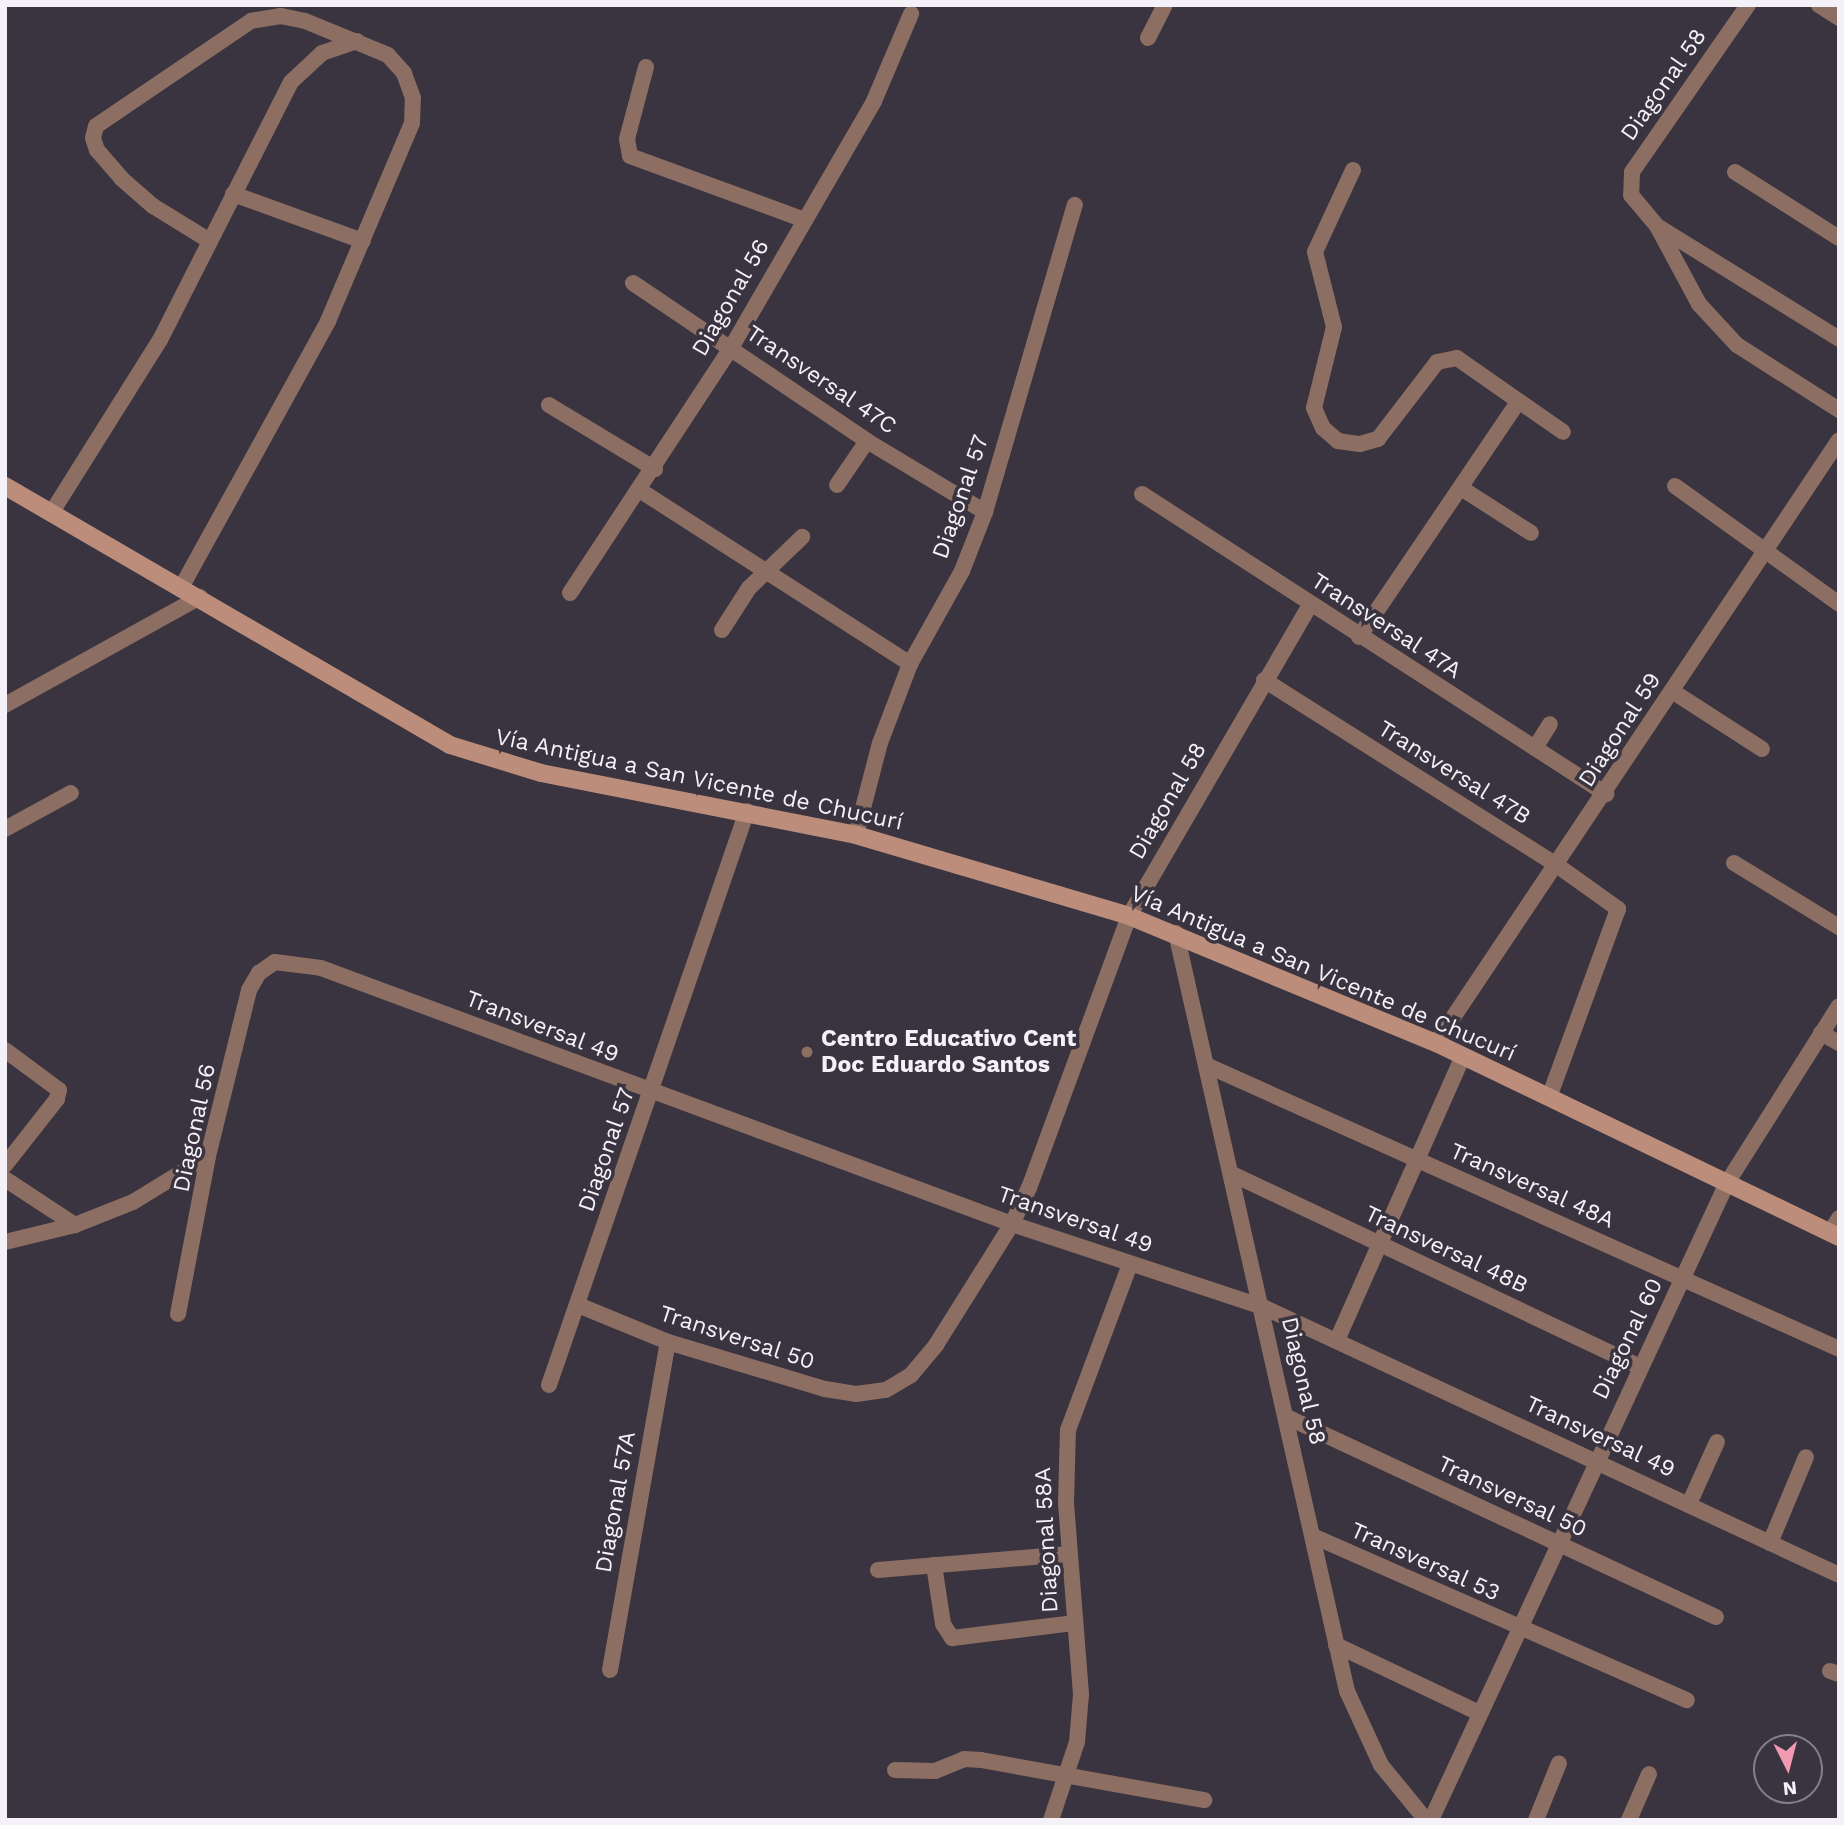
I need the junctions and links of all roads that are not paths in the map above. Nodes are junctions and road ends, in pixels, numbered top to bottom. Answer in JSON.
{"nodes":[{"id":1,"x":1165,"y":5,"type":"edge"},
{"id":2,"x":1748,"y":5,"type":"edge"},
{"id":3,"x":1819,"y":5,"type":"edge"},
{"id":4,"x":911,"y":14,"type":"dead end"},
{"id":5,"x":1839,"y":18,"type":"edge"},
{"id":6,"x":1148,"y":38,"type":"dead end"},
{"id":7,"x":358,"y":41,"type":"junction"},
{"id":8,"x":646,"y":66,"type":"dead end"},
{"id":9,"x":1353,"y":170,"type":"dead end"},
{"id":10,"x":1735,"y":172,"type":"dead end"},
{"id":11,"x":233,"y":194,"type":"junction"},
{"id":12,"x":1075,"y":205,"type":"dead end"},
{"id":13,"x":802,"y":219,"type":"junction"},
{"id":14,"x":1657,"y":226,"type":"junction"},
{"id":15,"x":1839,"y":238,"type":"edge"},
{"id":16,"x":211,"y":240,"type":"junction"},
{"id":17,"x":363,"y":240,"type":"junction"},
{"id":18,"x":633,"y":283,"type":"dead end"},
{"id":19,"x":1839,"y":339,"type":"edge"},
{"id":20,"x":731,"y":348,"type":"junction"},
{"id":21,"x":1518,"y":402,"type":"junction"},
{"id":22,"x":549,"y":405,"type":"dead end"},
{"id":23,"x":1839,"y":411,"type":"edge"},
{"id":24,"x":1563,"y":432,"type":"dead end"},
{"id":25,"x":1839,"y":440,"type":"edge"},
{"id":26,"x":867,"y":441,"type":"junction"},
{"id":27,"x":654,"y":469,"type":"junction"},
{"id":28,"x":5,"y":485,"type":"edge"},
{"id":29,"x":837,"y":485,"type":"dead end"},
{"id":30,"x":1675,"y":486,"type":"dead end"},
{"id":31,"x":1461,"y":488,"type":"junction"},
{"id":32,"x":640,"y":491,"type":"junction"},
{"id":33,"x":1142,"y":494,"type":"dead end"},
{"id":34,"x":52,"y":512,"type":"junction"},
{"id":35,"x":985,"y":512,"type":"junction"},
{"id":36,"x":1531,"y":533,"type":"dead end"},
{"id":37,"x":802,"y":537,"type":"dead end"},
{"id":38,"x":1764,"y":554,"type":"junction"},
{"id":39,"x":770,"y":572,"type":"junction"},
{"id":40,"x":182,"y":586,"type":"junction"},
{"id":41,"x":570,"y":593,"type":"dead end"},
{"id":42,"x":200,"y":597,"type":"junction"},
{"id":43,"x":1839,"y":604,"type":"edge"},
{"id":44,"x":1310,"y":606,"type":"junction"},
{"id":45,"x":722,"y":630,"type":"dead end"},
{"id":46,"x":1359,"y":637,"type":"junction"},
{"id":47,"x":910,"y":664,"type":"junction"},
{"id":48,"x":1264,"y":680,"type":"junction"},
{"id":49,"x":1672,"y":691,"type":"junction"},
{"id":50,"x":5,"y":705,"type":"edge"},
{"id":51,"x":1550,"y":724,"type":"dead end"},
{"id":52,"x":1535,"y":748,"type":"junction"},
{"id":53,"x":1762,"y":749,"type":"dead end"},
{"id":54,"x":71,"y":793,"type":"dead end"},
{"id":55,"x":1606,"y":794,"type":"junction"},
{"id":56,"x":747,"y":811,"type":"junction"},
{"id":57,"x":5,"y":829,"type":"edge"},
{"id":58,"x":856,"y":835,"type":"junction"},
{"id":59,"x":1734,"y":863,"type":"dead end"},
{"id":60,"x":1558,"y":866,"type":"junction"},
{"id":61,"x":1129,"y":916,"type":"junction"},
{"id":62,"x":1839,"y":927,"type":"edge"},
{"id":63,"x":1176,"y":933,"type":"junction"},
{"id":64,"x":275,"y":962,"type":"joint"},
{"id":65,"x":1839,"y":1006,"type":"edge"},
{"id":66,"x":1821,"y":1033,"type":"junction"},
{"id":67,"x":1436,"y":1043,"type":"junction"},
{"id":68,"x":1839,"y":1043,"type":"edge"},
{"id":69,"x":5,"y":1050,"type":"edge"},
{"id":70,"x":1463,"y":1056,"type":"junction"},
{"id":71,"x":1206,"y":1065,"type":"junction"},
{"id":72,"x":652,"y":1093,"type":"junction"},
{"id":73,"x":1549,"y":1098,"type":"junction"},
{"id":74,"x":208,"y":1156,"type":"junction"},
{"id":75,"x":1418,"y":1160,"type":"junction"},
{"id":76,"x":5,"y":1165,"type":"edge"},
{"id":77,"x":1232,"y":1174,"type":"junction"},
{"id":78,"x":5,"y":1179,"type":"edge"},
{"id":79,"x":1727,"y":1183,"type":"junction"},
{"id":80,"x":1012,"y":1224,"type":"junction"},
{"id":81,"x":75,"y":1225,"type":"junction"},
{"id":82,"x":1836,"y":1229,"type":"edge"},
{"id":83,"x":5,"y":1242,"type":"edge"},
{"id":84,"x":1381,"y":1244,"type":"junction"},
{"id":85,"x":1130,"y":1264,"type":"junction"},
{"id":86,"x":1683,"y":1278,"type":"junction"},
{"id":87,"x":578,"y":1305,"type":"junction"},
{"id":88,"x":1263,"y":1307,"type":"junction"},
{"id":89,"x":178,"y":1314,"type":"dead end"},
{"id":90,"x":1338,"y":1338,"type":"junction"},
{"id":91,"x":668,"y":1342,"type":"junction"},
{"id":92,"x":1839,"y":1349,"type":"edge"},
{"id":93,"x":1640,"y":1367,"type":"junction"},
{"id":94,"x":549,"y":1385,"type":"dead end"},
{"id":95,"x":886,"y":1390,"type":"joint"},
{"id":96,"x":1289,"y":1418,"type":"junction"},
{"id":97,"x":1717,"y":1442,"type":"dead end"},
{"id":98,"x":1806,"y":1457,"type":"dead end"},
{"id":99,"x":1595,"y":1460,"type":"junction"},
{"id":100,"x":1689,"y":1504,"type":"junction"},
{"id":101,"x":1315,"y":1537,"type":"junction"},
{"id":102,"x":1770,"y":1543,"type":"junction"},
{"id":103,"x":1557,"y":1544,"type":"junction"},
{"id":104,"x":1069,"y":1554,"type":"junction"},
{"id":105,"x":934,"y":1565,"type":"junction"},
{"id":106,"x":878,"y":1570,"type":"dead end"},
{"id":107,"x":1839,"y":1575,"type":"edge"},
{"id":108,"x":1716,"y":1617,"type":"dead end"},
{"id":109,"x":1075,"y":1623,"type":"junction"},
{"id":110,"x":1516,"y":1629,"type":"junction"},
{"id":111,"x":1336,"y":1645,"type":"junction"},
{"id":112,"x":610,"y":1670,"type":"dead end"},
{"id":113,"x":1687,"y":1700,"type":"dead end"},
{"id":114,"x":1479,"y":1713,"type":"junction"},
{"id":115,"x":1559,"y":1763,"type":"dead end"},
{"id":116,"x":895,"y":1770,"type":"dead end"},
{"id":117,"x":1649,"y":1774,"type":"dead end"},
{"id":118,"x":1067,"y":1778,"type":"junction"},
{"id":119,"x":1204,"y":1800,"type":"dead end"},
{"id":120,"x":1051,"y":1820,"type":"edge"},
{"id":121,"x":1428,"y":1820,"type":"edge"},
{"id":122,"x":1536,"y":1820,"type":"edge"},
{"id":123,"x":1629,"y":1820,"type":"edge"}],
"edges":[{"from":1,"to":6,"type":"street"},
{"from":2,"to":14,"type":"street","name":"Diagonal 58"},
{"from":3,"to":5,"type":"street"},
{"from":4,"to":13,"type":"street","name":"Diagonal 56"},
{"from":7,"to":11,"type":"street"},
{"from":7,"to":16,"type":"street"},
{"from":7,"to":17,"type":"street"},
{"from":8,"to":13,"type":"street"},
{"from":9,"to":21,"type":"street"},
{"from":10,"to":15,"type":"street"},
{"from":11,"to":16,"type":"street"},
{"from":11,"to":17,"type":"street"},
{"from":12,"to":35,"type":"street","name":"Diagonal 57"},
{"from":13,"to":20,"type":"street","name":"Diagonal 56"},
{"from":14,"to":19,"type":"street"},
{"from":14,"to":23,"type":"street"},
{"from":16,"to":34,"type":"street"},
{"from":17,"to":40,"type":"street"},
{"from":18,"to":20,"type":"street","name":"Transversal 47C"},
{"from":20,"to":26,"type":"street","name":"Transversal 47C"},
{"from":20,"to":27,"type":"street","name":"Diagonal 56"},
{"from":21,"to":24,"type":"street"},
{"from":21,"to":31,"type":"street"},
{"from":22,"to":27,"type":"street"},
{"from":25,"to":38,"type":"street","name":"Diagonal 59"},
{"from":26,"to":29,"type":"street"},
{"from":26,"to":35,"type":"street","name":"Transversal 47C"},
{"from":27,"to":32,"type":"street","name":"Diagonal 56"},
{"from":28,"to":34,"type":"main road","name":"Vía Antigua a San Vicente de Chucurí"},
{"from":30,"to":38,"type":"street"},
{"from":31,"to":36,"type":"street"},
{"from":31,"to":46,"type":"street"},
{"from":32,"to":39,"type":"street"},
{"from":32,"to":41,"type":"street","name":"Diagonal 56"},
{"from":33,"to":44,"type":"street","name":"Transversal 47A"},
{"from":34,"to":40,"type":"main road","name":"Vía Antigua a San Vicente de Chucurí"},
{"from":35,"to":47,"type":"street","name":"Diagonal 57"},
{"from":37,"to":39,"type":"street"},
{"from":38,"to":43,"type":"street"},
{"from":38,"to":49,"type":"street","name":"Diagonal 59"},
{"from":39,"to":45,"type":"street"},
{"from":39,"to":47,"type":"street"},
{"from":40,"to":42,"type":"main road","name":"Vía Antigua a San Vicente de Chucurí"},
{"from":42,"to":50,"type":"street"},
{"from":42,"to":56,"type":"main road","name":"Vía Antigua a San Vicente de Chucurí"},
{"from":44,"to":46,"type":"street","name":"Transversal 47A"},
{"from":44,"to":48,"type":"street","name":"Diagonal 58"},
{"from":46,"to":52,"type":"street","name":"Transversal 47A"},
{"from":47,"to":58,"type":"street","name":"Diagonal 57"},
{"from":48,"to":60,"type":"street","name":"Transversal 47B"},
{"from":48,"to":61,"type":"street","name":"Diagonal 58"},
{"from":49,"to":53,"type":"street"},
{"from":49,"to":55,"type":"street","name":"Diagonal 59"},
{"from":51,"to":52,"type":"street"},
{"from":52,"to":55,"type":"street","name":"Transversal 47A"},
{"from":54,"to":57,"type":"street"},
{"from":55,"to":60,"type":"street","name":"Diagonal 59"},
{"from":56,"to":58,"type":"main road","name":"Vía Antigua a San Vicente de Chucurí"},
{"from":56,"to":72,"type":"street","name":"Diagonal 57"},
{"from":58,"to":61,"type":"main road","name":"Vía Antigua a San Vicente de Chucurí"},
{"from":59,"to":62,"type":"street"},
{"from":60,"to":67,"type":"street","name":"Diagonal 59"},
{"from":60,"to":73,"type":"street","name":"Transversal 47B"},
{"from":61,"to":63,"type":"main road","name":"Vía Antigua a San Vicente de Chucurí"},
{"from":61,"to":80,"type":"street","name":"Diagonal 58"},
{"from":63,"to":67,"type":"main road","name":"Vía Antigua a San Vicente de Chucurí"},
{"from":63,"to":71,"type":"street","name":"Diagonal 58"},
{"from":64,"to":72,"type":"street","name":"Transversal 49"},
{"from":64,"to":74,"type":"street","name":"Diagonal 56"},
{"from":65,"to":66,"type":"street","name":"Diagonal 60"},
{"from":66,"to":68,"type":"street"},
{"from":66,"to":79,"type":"street","name":"Diagonal 60"},
{"from":67,"to":70,"type":"main road","name":"Vía Antigua a San Vicente de Chucurí"},
{"from":69,"to":76,"type":"street"},
{"from":70,"to":73,"type":"main road","name":"Vía Antigua a San Vicente de Chucurí"},
{"from":70,"to":75,"type":"street"},
{"from":71,"to":75,"type":"street","name":"Transversal 48A"},
{"from":71,"to":77,"type":"street","name":"Diagonal 58"},
{"from":72,"to":80,"type":"street","name":"Transversal 49"},
{"from":72,"to":87,"type":"street","name":"Diagonal 57"},
{"from":73,"to":79,"type":"main road","name":"Vía Antigua a San Vicente de Chucurí"},
{"from":74,"to":81,"type":"street"},
{"from":74,"to":89,"type":"street","name":"Diagonal 56"},
{"from":75,"to":84,"type":"street"},
{"from":75,"to":86,"type":"street","name":"Transversal 48A"},
{"from":77,"to":84,"type":"street","name":"Transversal 48B"},
{"from":77,"to":88,"type":"street","name":"Diagonal 58"},
{"from":78,"to":81,"type":"street"},
{"from":79,"to":82,"type":"main road","name":"Vía Antigua a San Vicente de Chucurí"},
{"from":79,"to":86,"type":"street","name":"Diagonal 60"},
{"from":80,"to":85,"type":"street","name":"Transversal 49"},
{"from":80,"to":95,"type":"street","name":"Diagonal 58"},
{"from":81,"to":83,"type":"street"},
{"from":84,"to":90,"type":"street"},
{"from":84,"to":93,"type":"street","name":"Transversal 48B"},
{"from":85,"to":88,"type":"street","name":"Transversal 49"},
{"from":85,"to":104,"type":"street","name":"Diagonal 58A"},
{"from":86,"to":92,"type":"street","name":"Transversal 48A"},
{"from":86,"to":93,"type":"street","name":"Diagonal 60"},
{"from":87,"to":91,"type":"street","name":"Transversal 50"},
{"from":87,"to":94,"type":"street","name":"Diagonal 57"},
{"from":88,"to":90,"type":"street","name":"Transversal 49"},
{"from":88,"to":96,"type":"street","name":"Diagonal 58"},
{"from":90,"to":99,"type":"street","name":"Transversal 49"},
{"from":91,"to":95,"type":"street","name":"Transversal 50"},
{"from":91,"to":112,"type":"street","name":"Diagonal 57A"},
{"from":93,"to":99,"type":"street","name":"Diagonal 60"},
{"from":96,"to":101,"type":"street","name":"Diagonal 58"},
{"from":96,"to":103,"type":"street","name":"Transversal 50"},
{"from":97,"to":100,"type":"street"},
{"from":98,"to":102,"type":"street"},
{"from":99,"to":100,"type":"street","name":"Transversal 49"},
{"from":99,"to":103,"type":"street","name":"Diagonal 60"},
{"from":100,"to":102,"type":"street","name":"Transversal 49"},
{"from":101,"to":110,"type":"street","name":"Transversal 53"},
{"from":101,"to":111,"type":"street","name":"Diagonal 58"},
{"from":102,"to":107,"type":"street","name":"Transversal 49"},
{"from":103,"to":108,"type":"street","name":"Transversal 50"},
{"from":103,"to":110,"type":"street","name":"Diagonal 60"},
{"from":104,"to":105,"type":"street"},
{"from":104,"to":109,"type":"street","name":"Diagonal 58A"},
{"from":105,"to":106,"type":"street"},
{"from":105,"to":109,"type":"street"},
{"from":109,"to":118,"type":"street","name":"Diagonal 58A"},
{"from":110,"to":113,"type":"street"},
{"from":110,"to":114,"type":"street","name":"Diagonal 60"},
{"from":111,"to":114,"type":"street"},
{"from":111,"to":121,"type":"street","name":"Diagonal 58"},
{"from":114,"to":121,"type":"street","name":"Diagonal 60"},
{"from":115,"to":122,"type":"street"},
{"from":116,"to":118,"type":"street"},
{"from":117,"to":123,"type":"street"},
{"from":118,"to":119,"type":"street"},
{"from":118,"to":120,"type":"street","name":"Diagonal 58A"}]}
